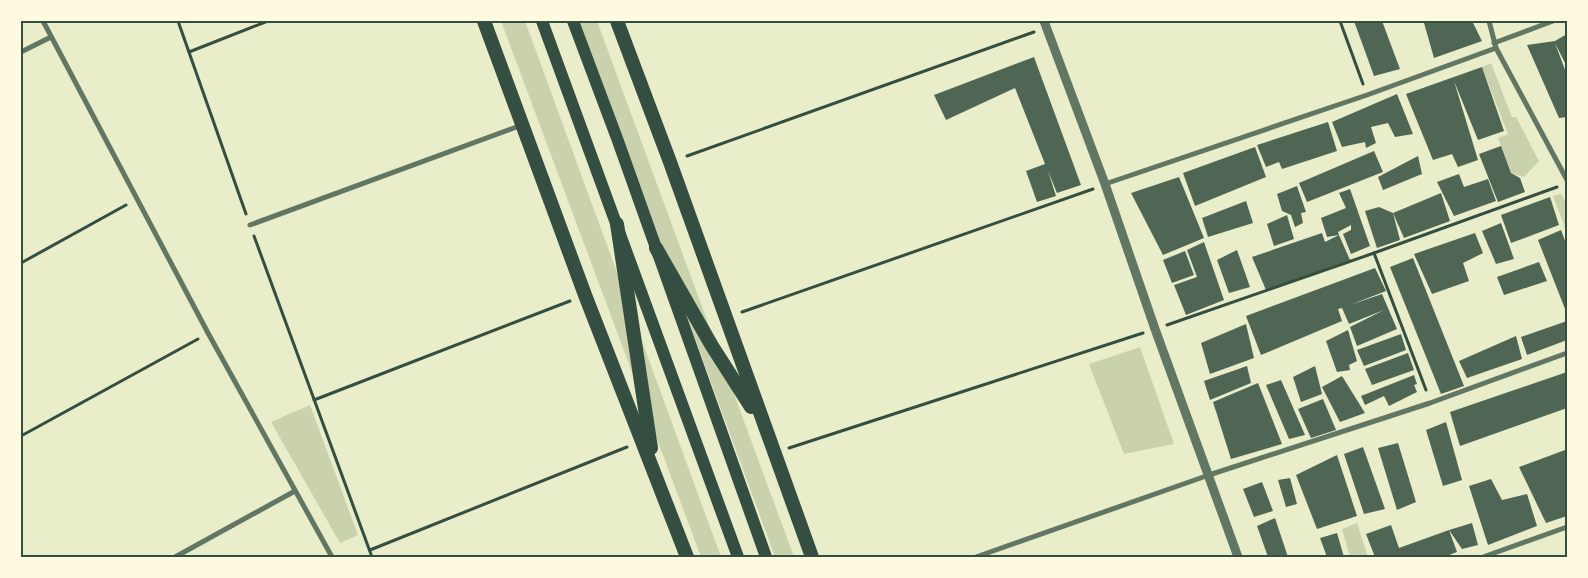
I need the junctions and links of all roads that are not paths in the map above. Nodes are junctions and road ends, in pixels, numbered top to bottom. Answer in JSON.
{"nodes":[{"id":1,"x":43,"y":21,"type":"edge"},
{"id":2,"x":484,"y":21,"type":"edge"},
{"id":3,"x":542,"y":21,"type":"edge"},
{"id":4,"x":573,"y":21,"type":"edge"},
{"id":5,"x":616,"y":21,"type":"edge"},
{"id":6,"x":1489,"y":21,"type":"edge"},
{"id":7,"x":1553,"y":21,"type":"edge"},
{"id":8,"x":1045,"y":24,"type":"edge"},
{"id":9,"x":51,"y":36,"type":"junction"},
{"id":10,"x":1495,"y":45,"type":"junction"},
{"id":11,"x":21,"y":52,"type":"edge"},
{"id":12,"x":523,"y":125,"type":"junction"},
{"id":13,"x":1567,"y":180,"type":"edge"},
{"id":14,"x":1105,"y":184,"type":"junction"},
{"id":15,"x":617,"y":224,"type":"junction"},
{"id":16,"x":250,"y":225,"type":"road end"},
{"id":17,"x":656,"y":248,"type":"junction"},
{"id":18,"x":1567,"y":352,"type":"edge"},
{"id":19,"x":766,"y":431,"type":"junction"},
{"id":20,"x":655,"y":472,"type":"junction"},
{"id":21,"x":1208,"y":476,"type":"junction"},
{"id":22,"x":295,"y":491,"type":"junction"},
{"id":23,"x":793,"y":503,"type":"junction"},
{"id":24,"x":675,"y":524,"type":"junction"},
{"id":25,"x":1567,"y":527,"type":"edge"},
{"id":26,"x":176,"y":557,"type":"edge"},
{"id":27,"x":332,"y":557,"type":"edge"},
{"id":28,"x":687,"y":557,"type":"edge"},
{"id":29,"x":692,"y":557,"type":"edge"},
{"id":30,"x":738,"y":557,"type":"edge"},
{"id":31,"x":766,"y":557,"type":"edge"},
{"id":32,"x":801,"y":557,"type":"edge"},
{"id":33,"x":812,"y":557,"type":"edge"},
{"id":34,"x":976,"y":557,"type":"edge"},
{"id":35,"x":1238,"y":557,"type":"edge"},
{"id":36,"x":1483,"y":557,"type":"edge"}],
"edges":[{"from":1,"to":9,"type":"street"},
{"from":2,"to":12,"type":"highway"},
{"from":3,"to":15,"type":"main road"},
{"from":4,"to":17,"type":"main road"},
{"from":5,"to":19,"type":"highway"},
{"from":6,"to":10,"type":"street"},
{"from":7,"to":10,"type":"street"},
{"from":8,"to":14,"type":"street"},
{"from":9,"to":11,"type":"street"},
{"from":9,"to":22,"type":"street"},
{"from":10,"to":13,"type":"street"},
{"from":10,"to":14,"type":"street"},
{"from":12,"to":16,"type":"street"},
{"from":12,"to":20,"type":"highway"},
{"from":14,"to":21,"type":"street"},
{"from":15,"to":20,"type":"highway"},
{"from":15,"to":30,"type":"main road"},
{"from":17,"to":19,"type":"highway"},
{"from":17,"to":31,"type":"main road"},
{"from":18,"to":21,"type":"street"},
{"from":19,"to":23,"type":"highway"},
{"from":20,"to":24,"type":"highway"},
{"from":21,"to":34,"type":"street"},
{"from":21,"to":35,"type":"street"},
{"from":22,"to":26,"type":"street"},
{"from":22,"to":27,"type":"street"},
{"from":23,"to":32,"type":"highway"},
{"from":23,"to":33,"type":"highway"},
{"from":24,"to":28,"type":"highway"},
{"from":24,"to":29,"type":"highway"},
{"from":25,"to":36,"type":"street"}]}
